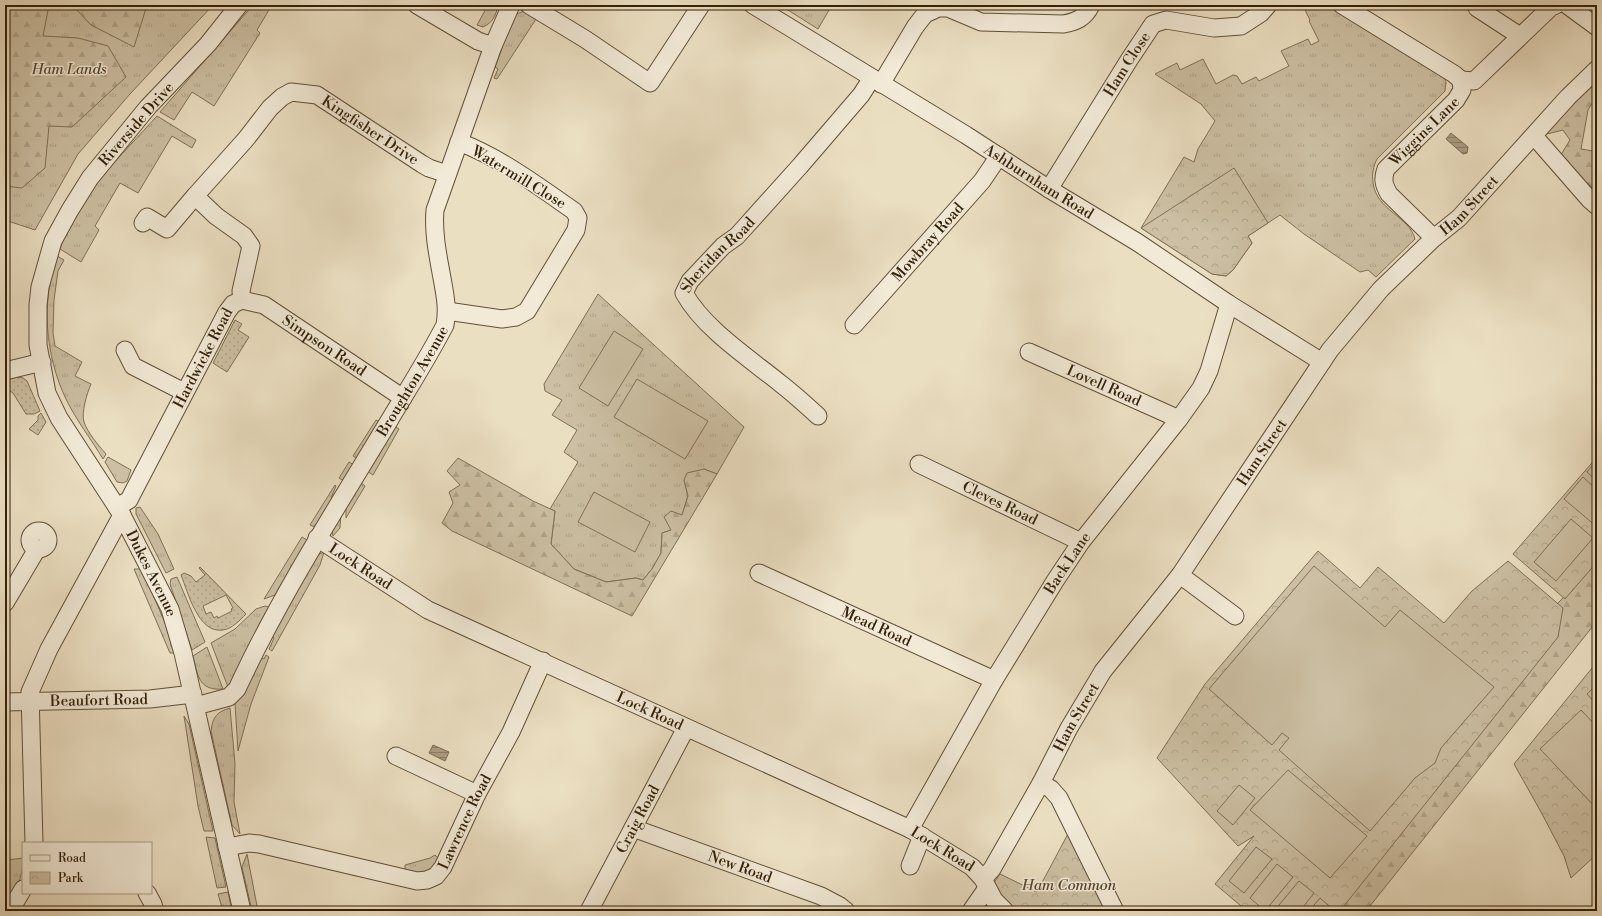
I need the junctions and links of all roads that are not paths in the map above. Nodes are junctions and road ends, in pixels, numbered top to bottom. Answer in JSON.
{"nodes":[{"id":1,"x":239,"y":5,"type":"edge"},
{"id":2,"x":416,"y":5,"type":"edge"},
{"id":3,"x":511,"y":5,"type":"edge"},
{"id":4,"x":529,"y":5,"type":"edge"},
{"id":5,"x":701,"y":5,"type":"edge"},
{"id":6,"x":753,"y":5,"type":"edge"},
{"id":7,"x":1091,"y":5,"type":"edge"},
{"id":8,"x":1268,"y":5,"type":"edge"},
{"id":9,"x":1342,"y":5,"type":"edge"},
{"id":10,"x":1479,"y":5,"type":"edge"},
{"id":11,"x":1556,"y":5,"type":"edge"},
{"id":12,"x":1567,"y":5,"type":"edge"},
{"id":13,"x":1597,"y":27,"type":"edge"},
{"id":14,"x":1520,"y":36,"type":"junction"},
{"id":15,"x":493,"y":46,"type":"junction"},
{"id":16,"x":1597,"y":69,"type":"edge"},
{"id":17,"x":1461,"y":80,"type":"junction"},
{"id":18,"x":877,"y":81,"type":"junction"},
{"id":19,"x":1534,"y":136,"type":"junction"},
{"id":20,"x":459,"y":142,"type":"junction"},
{"id":21,"x":999,"y":156,"type":"junction"},
{"id":22,"x":447,"y":174,"type":"junction"},
{"id":23,"x":1049,"y":189,"type":"junction"},
{"id":24,"x":195,"y":196,"type":"junction"},
{"id":25,"x":1597,"y":206,"type":"edge"},
{"id":26,"x":143,"y":223,"type":"dead end"},
{"id":27,"x":1434,"y":238,"type":"junction"},
{"id":28,"x":49,"y":253,"type":"joint"},
{"id":29,"x":242,"y":300,"type":"junction"},
{"id":30,"x":1229,"y":304,"type":"junction"},
{"id":31,"x":448,"y":311,"type":"junction"},
{"id":32,"x":854,"y":326,"type":"dead end"},
{"id":33,"x":125,"y":350,"type":"dead end"},
{"id":34,"x":1029,"y":352,"type":"dead end"},
{"id":35,"x":42,"y":362,"type":"junction"},
{"id":36,"x":1322,"y":362,"type":"junction"},
{"id":37,"x":5,"y":370,"type":"edge"},
{"id":38,"x":184,"y":392,"type":"junction"},
{"id":39,"x":403,"y":398,"type":"junction"},
{"id":40,"x":818,"y":416,"type":"dead end"},
{"id":41,"x":1179,"y":419,"type":"junction"},
{"id":42,"x":919,"y":464,"type":"dead end"},
{"id":43,"x":120,"y":511,"type":"junction"},
{"id":44,"x":317,"y":538,"type":"junction"},
{"id":45,"x":1081,"y":542,"type":"junction"},
{"id":46,"x":37,"y":549,"type":"dead end"},
{"id":47,"x":758,"y":573,"type":"dead end"},
{"id":48,"x":1180,"y":575,"type":"junction"},
{"id":49,"x":5,"y":603,"type":"edge"},
{"id":50,"x":1236,"y":616,"type":"dead end"},
{"id":51,"x":543,"y":661,"type":"junction"},
{"id":52,"x":994,"y":680,"type":"junction"},
{"id":53,"x":194,"y":700,"type":"junction"},
{"id":54,"x":5,"y":702,"type":"edge"},
{"id":55,"x":30,"y":703,"type":"junction"},
{"id":56,"x":686,"y":728,"type":"junction"},
{"id":57,"x":396,"y":756,"type":"dead end"},
{"id":58,"x":1041,"y":783,"type":"junction"},
{"id":59,"x":477,"y":794,"type":"junction"},
{"id":60,"x":633,"y":828,"type":"junction"},
{"id":61,"x":916,"y":833,"type":"junction"},
{"id":62,"x":34,"y":842,"type":"edge"},
{"id":63,"x":227,"y":846,"type":"junction"},
{"id":64,"x":910,"y":866,"type":"dead end"},
{"id":65,"x":985,"y":884,"type":"junction"},
{"id":66,"x":22,"y":890,"type":"edge"},
{"id":67,"x":147,"y":894,"type":"edge"},
{"id":68,"x":10,"y":911,"type":"edge"},
{"id":69,"x":155,"y":911,"type":"edge"},
{"id":70,"x":242,"y":911,"type":"edge"},
{"id":71,"x":588,"y":911,"type":"edge"},
{"id":72,"x":846,"y":911,"type":"edge"},
{"id":73,"x":971,"y":911,"type":"edge"},
{"id":74,"x":1005,"y":911,"type":"edge"},
{"id":75,"x":1115,"y":911,"type":"edge"}],
"edges":[{"from":1,"to":28,"type":"street","name":"Riverside Drive"},
{"from":2,"to":15,"type":"street"},
{"from":3,"to":15,"type":"street","name":"Broughton Avenue"},
{"from":4,"to":5,"type":"street"},
{"from":6,"to":18,"type":"street","name":"Ashburnham Road"},
{"from":7,"to":18,"type":"street"},
{"from":8,"to":23,"type":"street","name":"Ham Close"},
{"from":9,"to":17,"type":"street"},
{"from":10,"to":14,"type":"street"},
{"from":11,"to":14,"type":"street","name":"Wiggins Lane"},
{"from":12,"to":13,"type":"street"},
{"from":14,"to":17,"type":"street","name":"Wiggins Lane"},
{"from":15,"to":20,"type":"street","name":"Broughton Avenue"},
{"from":16,"to":19,"type":"street","name":"Ham Street"},
{"from":17,"to":27,"type":"street","name":"Wiggins Lane"},
{"from":18,"to":21,"type":"street","name":"Ashburnham Road"},
{"from":18,"to":40,"type":"street","name":"Sheridan Road"},
{"from":19,"to":25,"type":"street"},
{"from":19,"to":27,"type":"street","name":"Ham Street"},
{"from":20,"to":22,"type":"street","name":"Broughton Avenue"},
{"from":20,"to":31,"type":"street","name":"Watermill Close"},
{"from":21,"to":23,"type":"street","name":"Ashburnham Road"},
{"from":21,"to":32,"type":"street","name":"Mowbray Road"},
{"from":22,"to":24,"type":"street","name":"Kingfisher Drive"},
{"from":22,"to":31,"type":"street","name":"Broughton Avenue"},
{"from":23,"to":30,"type":"street","name":"Ashburnham Road"},
{"from":24,"to":26,"type":"street","name":"Kingfisher Drive"},
{"from":24,"to":29,"type":"street","name":"Hardwicke Road"},
{"from":27,"to":36,"type":"street","name":"Ham Street"},
{"from":28,"to":35,"type":"street","name":"Dukes Avenue"},
{"from":29,"to":38,"type":"street","name":"Hardwicke Road"},
{"from":29,"to":39,"type":"street","name":"Simpson Road"},
{"from":30,"to":36,"type":"street","name":"Ashburnham Road"},
{"from":30,"to":41,"type":"street","name":"Back Lane"},
{"from":31,"to":39,"type":"street","name":"Broughton Avenue"},
{"from":33,"to":38,"type":"street"},
{"from":34,"to":41,"type":"street","name":"Lovell Road"},
{"from":35,"to":37,"type":"street"},
{"from":35,"to":43,"type":"street","name":"Dukes Avenue"},
{"from":36,"to":48,"type":"street","name":"Ham Street"},
{"from":38,"to":43,"type":"street","name":"Hardwicke Road"},
{"from":39,"to":44,"type":"street","name":"Broughton Avenue"},
{"from":41,"to":45,"type":"street","name":"Back Lane"},
{"from":42,"to":45,"type":"street","name":"Cleves Road"},
{"from":43,"to":53,"type":"street","name":"Dukes Avenue"},
{"from":43,"to":55,"type":"street","name":"Hardwicke Road"},
{"from":44,"to":51,"type":"street","name":"Lock Road"},
{"from":44,"to":53,"type":"street","name":"Broughton Avenue"},
{"from":45,"to":52,"type":"street","name":"Back Lane"},
{"from":46,"to":49,"type":"street"},
{"from":47,"to":52,"type":"street","name":"Mead Road"},
{"from":48,"to":50,"type":"street"},
{"from":48,"to":58,"type":"street","name":"Ham Street"},
{"from":51,"to":56,"type":"street","name":"Lock Road"},
{"from":51,"to":59,"type":"street","name":"Lawrence Road"},
{"from":52,"to":61,"type":"street","name":"Back Lane"},
{"from":53,"to":55,"type":"street","name":"Beaufort Road"},
{"from":53,"to":63,"type":"street","name":"Dukes Avenue"},
{"from":54,"to":55,"type":"street","name":"Beaufort Road"},
{"from":55,"to":62,"type":"street","name":"Hardwicke Road"},
{"from":56,"to":60,"type":"street","name":"Craig Road"},
{"from":56,"to":61,"type":"street","name":"Lock Road"},
{"from":57,"to":59,"type":"street"},
{"from":58,"to":65,"type":"street","name":"Ham Street"},
{"from":58,"to":75,"type":"street"},
{"from":59,"to":63,"type":"street","name":"Lawrence Road"},
{"from":60,"to":71,"type":"street","name":"Craig Road"},
{"from":60,"to":72,"type":"street","name":"New Road"},
{"from":61,"to":64,"type":"street","name":"Back Lane"},
{"from":61,"to":65,"type":"street","name":"Lock Road"},
{"from":63,"to":70,"type":"street","name":"Dukes Avenue"},
{"from":65,"to":73,"type":"street"},
{"from":65,"to":74,"type":"street"},
{"from":66,"to":68,"type":"street"},
{"from":67,"to":69,"type":"street"}]}
